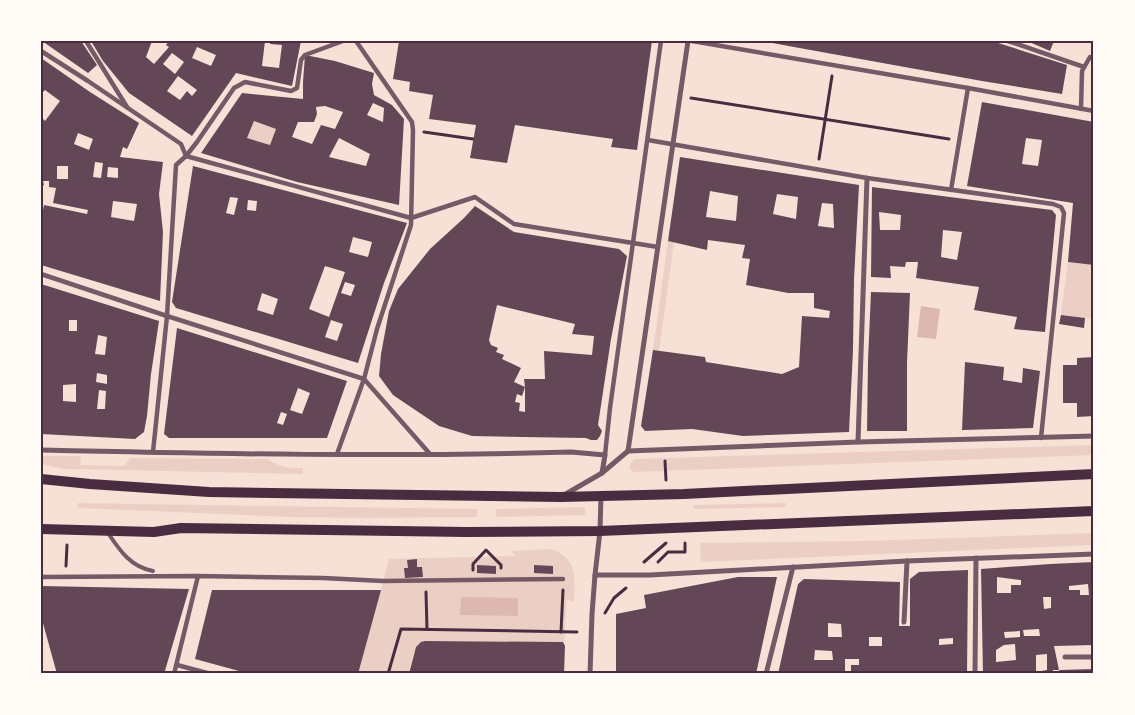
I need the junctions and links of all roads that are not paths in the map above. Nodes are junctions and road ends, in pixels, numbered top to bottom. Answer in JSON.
{"nodes":[{"id":1,"x":86,"y":41,"type":"edge"},
{"id":2,"x":343,"y":41,"type":"edge"},
{"id":3,"x":356,"y":41,"type":"edge"},
{"id":4,"x":662,"y":41,"type":"edge"},
{"id":5,"x":688,"y":41,"type":"edge"},
{"id":6,"x":692,"y":41,"type":"edge"},
{"id":7,"x":1008,"y":41,"type":"edge"},
{"id":8,"x":41,"y":51,"type":"edge"},
{"id":9,"x":1090,"y":57,"type":"dead end"},
{"id":10,"x":1084,"y":67,"type":"junction"},
{"id":11,"x":968,"y":88,"type":"junction"},
{"id":12,"x":128,"y":108,"type":"junction"},
{"id":13,"x":1080,"y":109,"type":"junction"},
{"id":14,"x":1094,"y":111,"type":"edge"},
{"id":15,"x":648,"y":140,"type":"junction"},
{"id":16,"x":673,"y":144,"type":"junction"},
{"id":17,"x":186,"y":156,"type":"junction"},
{"id":18,"x":867,"y":178,"type":"junction"},
{"id":19,"x":951,"y":190,"type":"junction"},
{"id":20,"x":411,"y":218,"type":"junction"},
{"id":21,"x":634,"y":243,"type":"junction"},
{"id":22,"x":658,"y":247,"type":"junction"},
{"id":23,"x":41,"y":274,"type":"edge"},
{"id":24,"x":167,"y":316,"type":"junction"},
{"id":25,"x":364,"y":379,"type":"junction"},
{"id":26,"x":1094,"y":436,"type":"edge"},
{"id":27,"x":1041,"y":438,"type":"junction"},
{"id":28,"x":858,"y":442,"type":"junction"},
{"id":29,"x":41,"y":450,"type":"edge"},
{"id":30,"x":628,"y":451,"type":"junction"},
{"id":31,"x":153,"y":452,"type":"junction"},
{"id":32,"x":337,"y":454,"type":"junction"},
{"id":33,"x":430,"y":454,"type":"junction"},
{"id":34,"x":605,"y":455,"type":"junction"},
{"id":35,"x":602,"y":472,"type":"junction"},
{"id":36,"x":1094,"y":474,"type":"edge"},
{"id":37,"x":41,"y":478,"type":"edge"},
{"id":38,"x":601,"y":496,"type":"junction"},
{"id":39,"x":560,"y":497,"type":"junction"},
{"id":40,"x":1094,"y":511,"type":"edge"},
{"id":41,"x":41,"y":529,"type":"edge"},
{"id":42,"x":107,"y":531,"type":"junction"},
{"id":43,"x":600,"y":531,"type":"junction"},
{"id":44,"x":1094,"y":554,"type":"edge"},
{"id":45,"x":976,"y":558,"type":"junction"},
{"id":46,"x":907,"y":561,"type":"junction"},
{"id":47,"x":793,"y":567,"type":"junction"},
{"id":48,"x":153,"y":571,"type":"dead end"},
{"id":49,"x":595,"y":575,"type":"junction"},
{"id":50,"x":198,"y":576,"type":"junction"},
{"id":51,"x":41,"y":577,"type":"edge"},
{"id":52,"x":563,"y":579,"type":"road end"},
{"id":53,"x":904,"y":622,"type":"dead end"},
{"id":54,"x":1094,"y":657,"type":"edge"},
{"id":55,"x":1065,"y":658,"type":"dead end"},
{"id":56,"x":177,"y":665,"type":"junction"},
{"id":57,"x":174,"y":674,"type":"edge"},
{"id":58,"x":210,"y":674,"type":"edge"},
{"id":59,"x":590,"y":674,"type":"edge"},
{"id":60,"x":766,"y":674,"type":"edge"},
{"id":61,"x":975,"y":674,"type":"edge"}],
"edges":[{"from":1,"to":12,"type":"street"},
{"from":2,"to":17,"type":"street"},
{"from":3,"to":20,"type":"street"},
{"from":4,"to":15,"type":"street"},
{"from":5,"to":16,"type":"street"},
{"from":6,"to":11,"type":"street"},
{"from":7,"to":10,"type":"street"},
{"from":8,"to":12,"type":"street"},
{"from":9,"to":10,"type":"street"},
{"from":10,"to":13,"type":"street"},
{"from":11,"to":13,"type":"street"},
{"from":11,"to":19,"type":"street"},
{"from":12,"to":17,"type":"street"},
{"from":13,"to":14,"type":"street"},
{"from":15,"to":16,"type":"street"},
{"from":15,"to":21,"type":"street"},
{"from":16,"to":18,"type":"street"},
{"from":16,"to":22,"type":"street"},
{"from":17,"to":20,"type":"street"},
{"from":17,"to":24,"type":"street"},
{"from":18,"to":19,"type":"street"},
{"from":18,"to":28,"type":"street"},
{"from":19,"to":27,"type":"street"},
{"from":20,"to":21,"type":"street"},
{"from":20,"to":25,"type":"street"},
{"from":21,"to":22,"type":"street"},
{"from":21,"to":34,"type":"street"},
{"from":22,"to":30,"type":"street"},
{"from":23,"to":24,"type":"street"},
{"from":24,"to":25,"type":"street"},
{"from":24,"to":31,"type":"street"},
{"from":25,"to":32,"type":"street"},
{"from":25,"to":33,"type":"street"},
{"from":26,"to":27,"type":"street"},
{"from":27,"to":28,"type":"street"},
{"from":28,"to":30,"type":"street"},
{"from":29,"to":31,"type":"street"},
{"from":30,"to":35,"type":"street"},
{"from":31,"to":32,"type":"street"},
{"from":32,"to":33,"type":"street"},
{"from":33,"to":34,"type":"street"},
{"from":34,"to":35,"type":"street"},
{"from":35,"to":39,"type":"street"},
{"from":36,"to":38,"type":"main road"},
{"from":37,"to":39,"type":"main road"},
{"from":38,"to":39,"type":"main road"},
{"from":38,"to":43,"type":"street"},
{"from":40,"to":43,"type":"main road"},
{"from":41,"to":42,"type":"main road"},
{"from":42,"to":43,"type":"main road"},
{"from":42,"to":48,"type":"lane"},
{"from":43,"to":49,"type":"street"},
{"from":44,"to":45,"type":"street"},
{"from":45,"to":46,"type":"street"},
{"from":45,"to":61,"type":"street"},
{"from":46,"to":47,"type":"street"},
{"from":46,"to":53,"type":"street"},
{"from":47,"to":49,"type":"street"},
{"from":47,"to":60,"type":"street"},
{"from":49,"to":59,"type":"street"},
{"from":50,"to":51,"type":"street"},
{"from":50,"to":52,"type":"street"},
{"from":50,"to":56,"type":"street"},
{"from":54,"to":55,"type":"street"},
{"from":56,"to":57,"type":"street"},
{"from":56,"to":58,"type":"street"}]}
